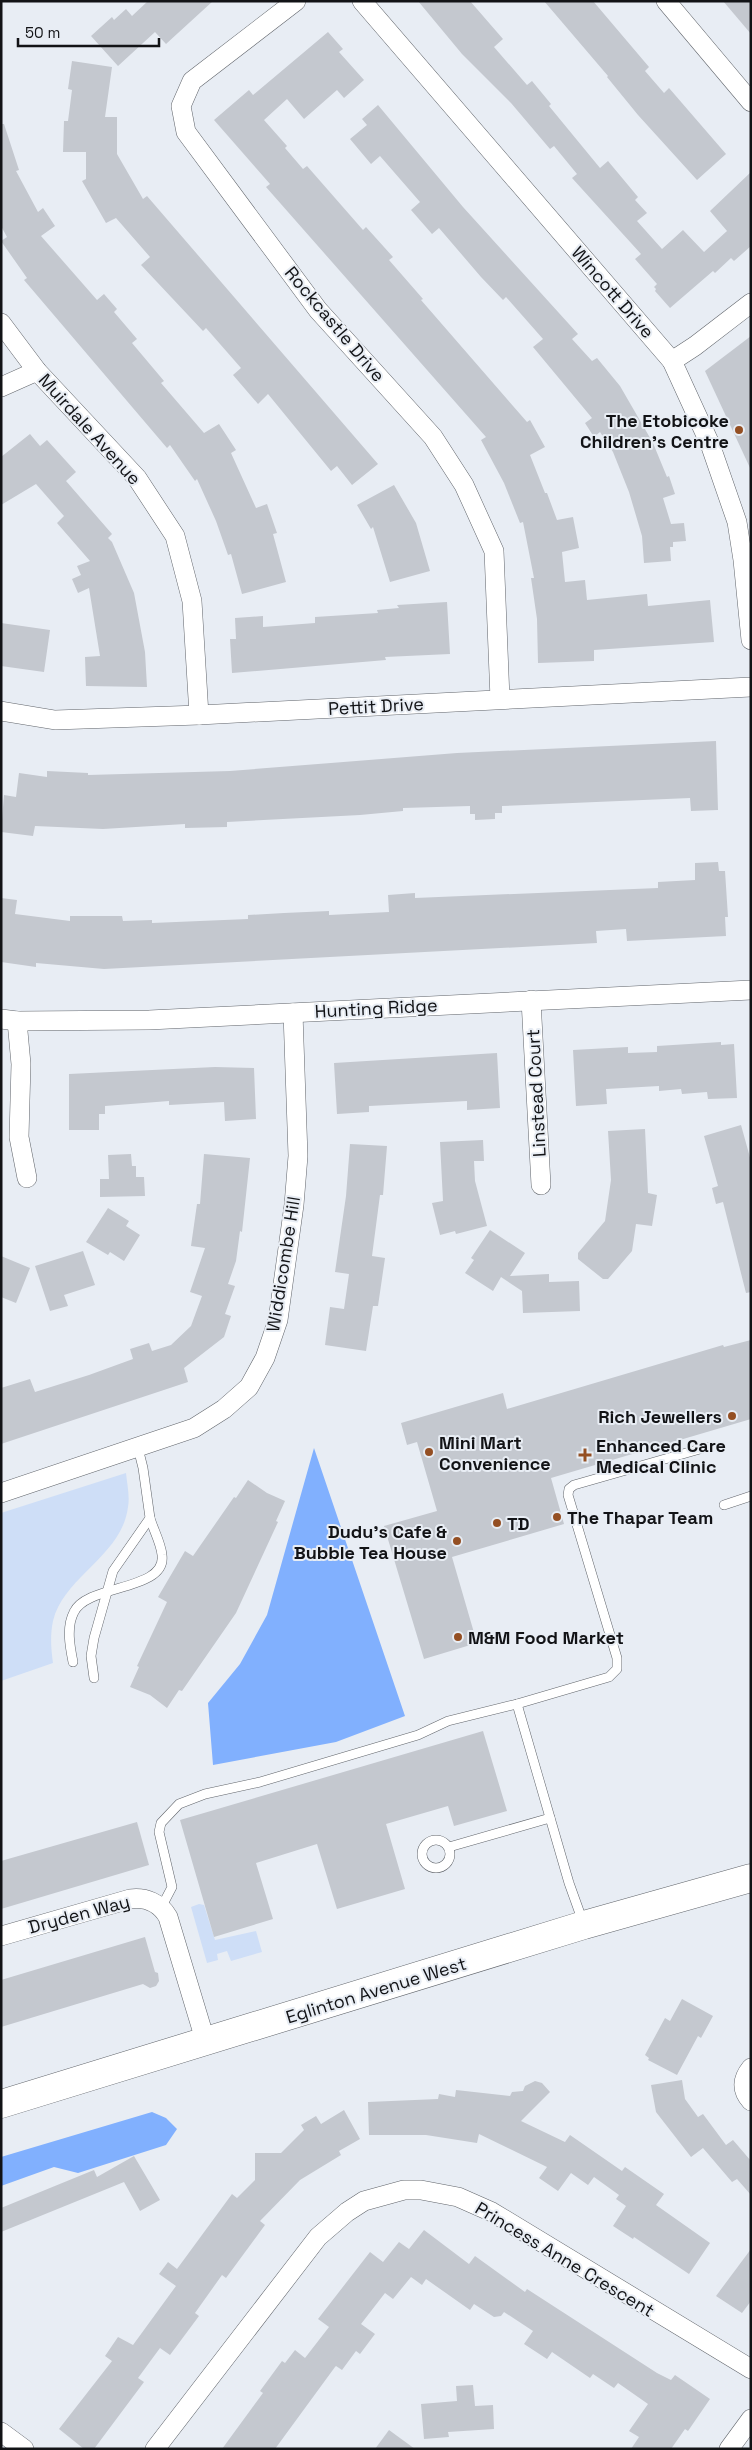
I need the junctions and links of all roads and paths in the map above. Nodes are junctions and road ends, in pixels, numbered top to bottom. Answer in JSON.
{"nodes":[{"id":1,"x":296,"y":1,"type":"edge"},
{"id":2,"x":362,"y":1,"type":"edge"},
{"id":3,"x":666,"y":1,"type":"edge"},
{"id":4,"x":751,"y":102,"type":"edge"},
{"id":5,"x":751,"y":303,"type":"edge"},
{"id":6,"x":1,"y":323,"type":"edge"},
{"id":7,"x":672,"y":361,"type":"junction"},
{"id":8,"x":37,"y":371,"type":"junction"},
{"id":9,"x":1,"y":387,"type":"edge"},
{"id":10,"x":751,"y":640,"type":"edge"},
{"id":11,"x":751,"y":686,"type":"edge"},
{"id":12,"x":500,"y":699,"type":"junction"},
{"id":13,"x":1,"y":711,"type":"edge"},
{"id":14,"x":199,"y":715,"type":"junction"},
{"id":15,"x":751,"y":990,"type":"edge"},
{"id":16,"x":530,"y":1000,"type":"junction"},
{"id":17,"x":293,"y":1013,"type":"junction"},
{"id":18,"x":9,"y":1020,"type":"edge"},
{"id":19,"x":27,"y":1178,"type":"dead end"},
{"id":20,"x":541,"y":1185,"type":"dead end"},
{"id":21,"x":708,"y":1447,"type":"dead end"},
{"id":22,"x":138,"y":1448,"type":"junction"},
{"id":23,"x":1,"y":1493,"type":"edge"},
{"id":24,"x":751,"y":1496,"type":"edge"},
{"id":25,"x":724,"y":1505,"type":"dead end"},
{"id":26,"x":150,"y":1518,"type":"junction"},
{"id":27,"x":106,"y":1592,"type":"junction"},
{"id":28,"x":73,"y":1662,"type":"dead end"},
{"id":29,"x":94,"y":1678,"type":"dead end"},
{"id":30,"x":517,"y":1704,"type":"junction"},
{"id":31,"x":550,"y":1818,"type":"junction"},
{"id":32,"x":449,"y":1847,"type":"dead end"},
{"id":33,"x":751,"y":1878,"type":"edge"},
{"id":34,"x":162,"y":1908,"type":"junction"},
{"id":35,"x":584,"y":1925,"type":"junction"},
{"id":36,"x":1,"y":1936,"type":"edge"},
{"id":37,"x":206,"y":2043,"type":"junction"},
{"id":38,"x":751,"y":2068,"type":"edge"},
{"id":39,"x":751,"y":2101,"type":"edge"},
{"id":40,"x":1,"y":2104,"type":"edge"},
{"id":41,"x":751,"y":2369,"type":"edge"},
{"id":42,"x":751,"y":2419,"type":"edge"},
{"id":43,"x":1,"y":2432,"type":"edge"},
{"id":44,"x":24,"y":2449,"type":"edge"},
{"id":45,"x":155,"y":2449,"type":"edge"},
{"id":46,"x":730,"y":2449,"type":"edge"}],
"edges":[{"from":1,"to":12,"type":"street","name":"Rockcastle Drive"},
{"from":2,"to":7,"type":"street","name":"Wincott Drive"},
{"from":3,"to":4,"type":"street"},
{"from":5,"to":7,"type":"street"},
{"from":6,"to":8,"type":"street","name":"Muirdale Avenue"},
{"from":7,"to":10,"type":"street","name":"Wincott Drive"},
{"from":8,"to":9,"type":"street"},
{"from":8,"to":14,"type":"street","name":"Muirdale Avenue"},
{"from":11,"to":12,"type":"street","name":"Pettit Drive"},
{"from":12,"to":14,"type":"street","name":"Pettit Drive"},
{"from":13,"to":14,"type":"street","name":"Pettit Drive"},
{"from":15,"to":16,"type":"street","name":"Hunting Ridge"},
{"from":16,"to":17,"type":"street","name":"Hunting Ridge"},
{"from":16,"to":20,"type":"street","name":"Linstead Court"},
{"from":17,"to":18,"type":"street","name":"Hunting Ridge"},
{"from":17,"to":22,"type":"street","name":"Widdicombe Hill"},
{"from":18,"to":19,"type":"street"},
{"from":21,"to":30,"type":"lane"},
{"from":22,"to":23,"type":"street","name":"Widdicombe Hill"},
{"from":22,"to":26,"type":"lane"},
{"from":24,"to":25,"type":"lane"},
{"from":26,"to":27,"type":"lane"},
{"from":26,"to":27,"type":"lane"},
{"from":27,"to":28,"type":"lane"},
{"from":27,"to":29,"type":"lane"},
{"from":30,"to":31,"type":"lane"},
{"from":30,"to":34,"type":"lane"},
{"from":31,"to":32,"type":"lane"},
{"from":31,"to":35,"type":"lane"},
{"from":33,"to":35,"type":"main road","name":"Eglinton Avenue West"},
{"from":34,"to":36,"type":"street","name":"Dryden Way"},
{"from":34,"to":37,"type":"street"},
{"from":35,"to":37,"type":"main road","name":"Eglinton Avenue West"},
{"from":37,"to":40,"type":"main road","name":"Eglinton Avenue West"},
{"from":38,"to":39,"type":"street"},
{"from":41,"to":45,"type":"street","name":"Princess Anne Crescent"},
{"from":42,"to":46,"type":"street"},
{"from":43,"to":44,"type":"street"}]}
